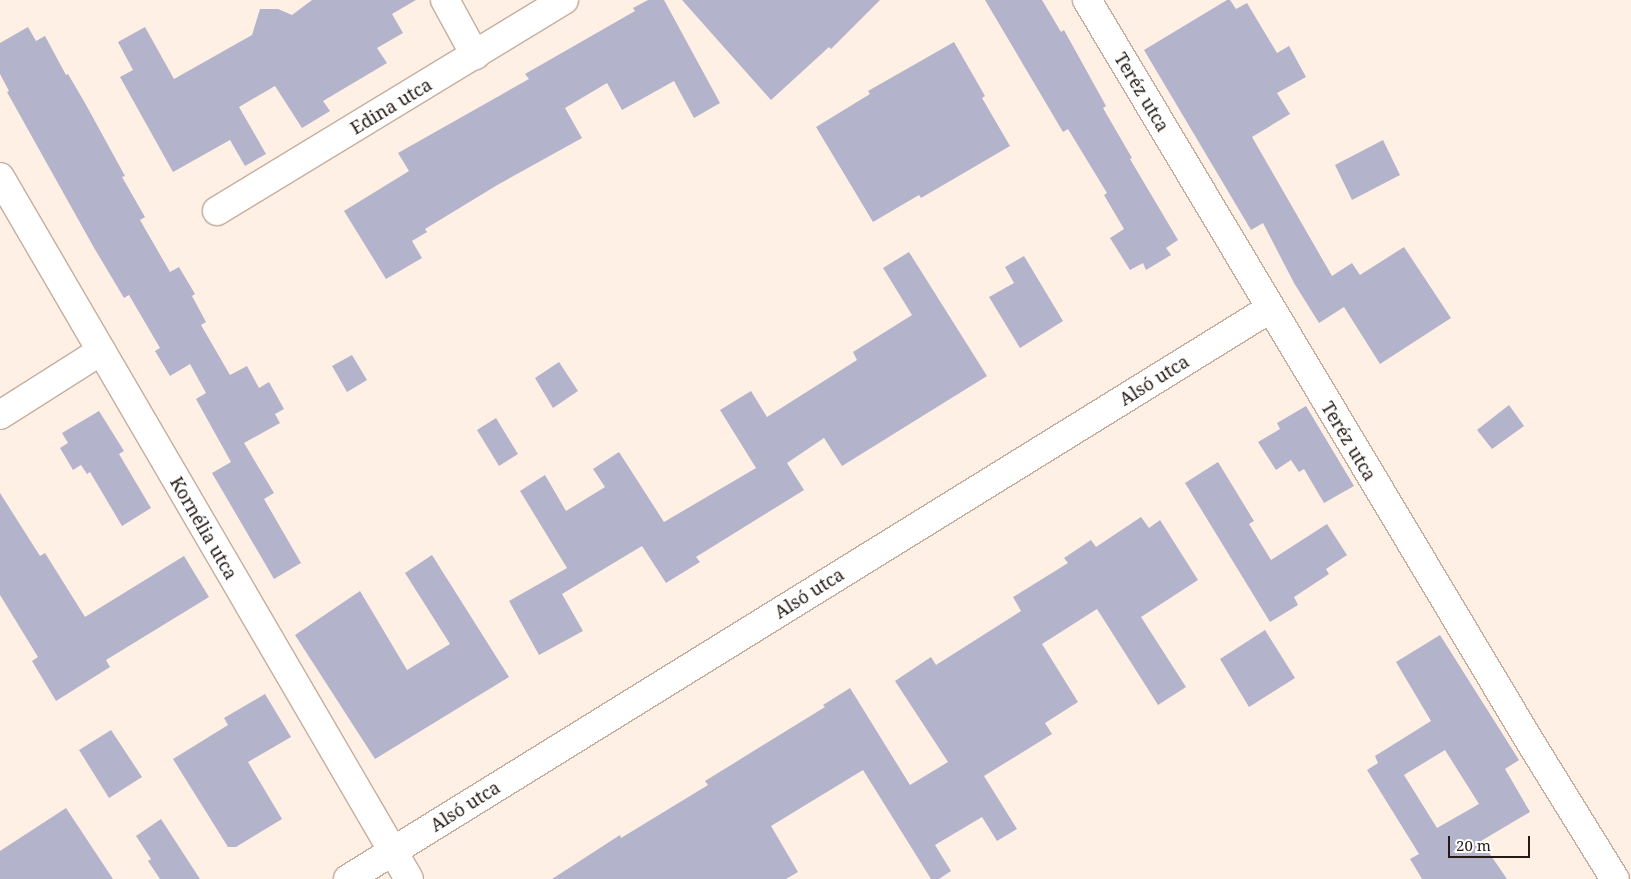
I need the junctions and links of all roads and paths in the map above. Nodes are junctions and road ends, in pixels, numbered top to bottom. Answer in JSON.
{"nodes":[{"id":1,"x":445,"y":0,"type":"edge"},
{"id":2,"x":564,"y":0,"type":"edge"},
{"id":3,"x":1087,"y":0,"type":"edge"},
{"id":4,"x":475,"y":55,"type":"junction"},
{"id":5,"x":0,"y":177,"type":"edge"},
{"id":6,"x":217,"y":211,"type":"dead end"},
{"id":7,"x":1271,"y":308,"type":"junction"},
{"id":8,"x":101,"y":352,"type":"junction"},
{"id":9,"x":0,"y":415,"type":"edge"},
{"id":10,"x":392,"y":851,"type":"junction"},
{"id":11,"x":348,"y":879,"type":"edge"},
{"id":12,"x":409,"y":879,"type":"edge"},
{"id":13,"x":1615,"y":879,"type":"edge"}],
"edges":[{"from":1,"to":4,"type":"street"},
{"from":2,"to":4,"type":"street","name":"Edina utca"},
{"from":3,"to":7,"type":"street","name":"Teréz utca"},
{"from":4,"to":6,"type":"street","name":"Edina utca"},
{"from":5,"to":8,"type":"street","name":"Kornélia utca"},
{"from":7,"to":10,"type":"street","name":"Alsó utca"},
{"from":7,"to":13,"type":"street","name":"Teréz utca"},
{"from":8,"to":9,"type":"street"},
{"from":8,"to":10,"type":"street","name":"Kornélia utca"},
{"from":10,"to":11,"type":"street","name":"Alsó utca"},
{"from":10,"to":12,"type":"street","name":"Kornélia utca"}]}
